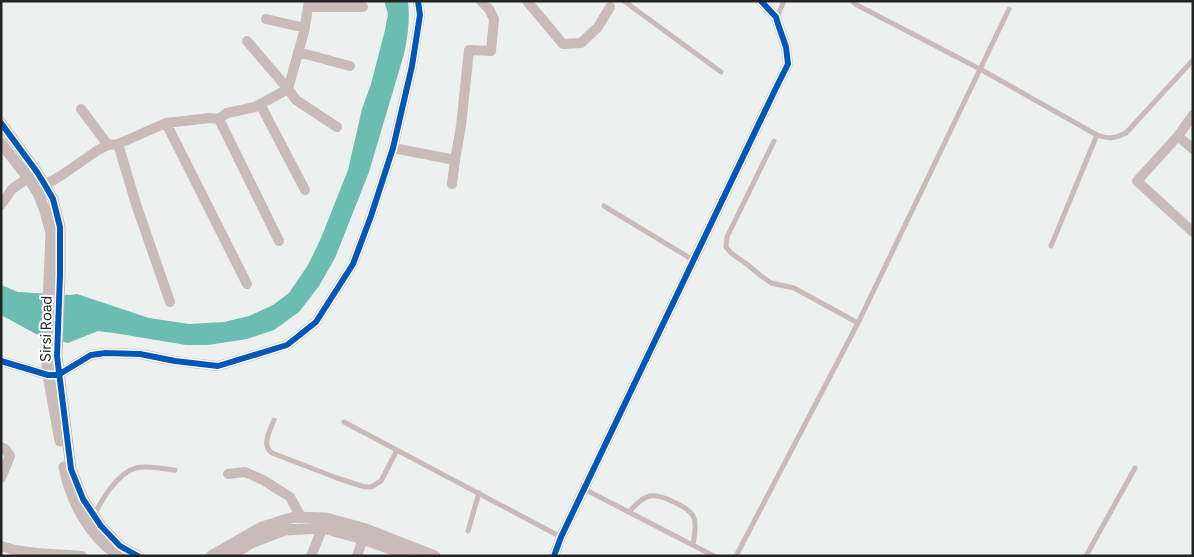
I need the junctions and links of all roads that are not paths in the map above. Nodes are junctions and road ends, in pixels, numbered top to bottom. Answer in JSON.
{"nodes":[{"id":1,"x":418,"y":1,"type":"edge"},
{"id":2,"x":481,"y":1,"type":"edge"},
{"id":3,"x":527,"y":1,"type":"edge"},
{"id":4,"x":624,"y":1,"type":"edge"},
{"id":5,"x":761,"y":1,"type":"edge"},
{"id":6,"x":784,"y":1,"type":"edge"},
{"id":7,"x":852,"y":1,"type":"edge"},
{"id":8,"x":611,"y":3,"type":"edge"},
{"id":9,"x":309,"y":4,"type":"edge"},
{"id":10,"x":363,"y":7,"type":"dead end"},
{"id":11,"x":1010,"y":9,"type":"dead end"},
{"id":12,"x":776,"y":17,"type":"junction"},
{"id":13,"x":266,"y":19,"type":"dead end"},
{"id":14,"x":304,"y":28,"type":"junction"},
{"id":15,"x":248,"y":41,"type":"dead end"},
{"id":16,"x":298,"y":52,"type":"junction"},
{"id":17,"x":1193,"y":60,"type":"edge"},
{"id":18,"x":350,"y":66,"type":"dead end"},
{"id":19,"x":980,"y":70,"type":"junction"},
{"id":20,"x":720,"y":72,"type":"dead end"},
{"id":21,"x":288,"y":89,"type":"junction"},
{"id":22,"x":260,"y":104,"type":"junction"},
{"id":23,"x":82,"y":109,"type":"dead end"},
{"id":24,"x":1193,"y":115,"type":"edge"},
{"id":25,"x":219,"y":118,"type":"junction"},
{"id":26,"x":166,"y":123,"type":"junction"},
{"id":27,"x":1,"y":124,"type":"edge"},
{"id":28,"x":338,"y":127,"type":"dead end"},
{"id":29,"x":1096,"y":134,"type":"junction"},
{"id":30,"x":1178,"y":136,"type":"junction"},
{"id":31,"x":774,"y":141,"type":"dead end"},
{"id":32,"x":1,"y":143,"type":"edge"},
{"id":33,"x":113,"y":144,"type":"junction"},
{"id":34,"x":393,"y":148,"type":"junction"},
{"id":35,"x":1193,"y":149,"type":"edge"},
{"id":36,"x":456,"y":160,"type":"junction"},
{"id":37,"x":33,"y":175,"type":"junction"},
{"id":38,"x":452,"y":184,"type":"dead end"},
{"id":39,"x":45,"y":185,"type":"junction"},
{"id":40,"x":304,"y":190,"type":"dead end"},
{"id":41,"x":1,"y":205,"type":"edge"},
{"id":42,"x":604,"y":206,"type":"dead end"},
{"id":43,"x":1193,"y":232,"type":"edge"},
{"id":44,"x":279,"y":241,"type":"dead end"},
{"id":45,"x":1051,"y":246,"type":"dead end"},
{"id":46,"x":694,"y":260,"type":"junction"},
{"id":47,"x":55,"y":273,"type":"junction"},
{"id":48,"x":247,"y":284,"type":"dead end"},
{"id":49,"x":170,"y":302,"type":"dead end"},
{"id":50,"x":858,"y":323,"type":"junction"},
{"id":51,"x":1,"y":361,"type":"edge"},
{"id":52,"x":53,"y":375,"type":"junction"},
{"id":53,"x":274,"y":420,"type":"dead end"},
{"id":54,"x":344,"y":422,"type":"dead end"},
{"id":55,"x":1,"y":447,"type":"edge"},
{"id":56,"x":397,"y":450,"type":"junction"},
{"id":57,"x":1135,"y":468,"type":"dead end"},
{"id":58,"x":175,"y":470,"type":"dead end"},
{"id":59,"x":228,"y":474,"type":"dead end"},
{"id":60,"x":1,"y":478,"type":"edge"},
{"id":61,"x":584,"y":489,"type":"junction"},
{"id":62,"x":478,"y":493,"type":"junction"},
{"id":63,"x":629,"y":512,"type":"junction"},
{"id":64,"x":94,"y":515,"type":"junction"},
{"id":65,"x":301,"y":518,"type":"junction"},
{"id":66,"x":324,"y":523,"type":"junction"},
{"id":67,"x":468,"y":531,"type":"dead end"},
{"id":68,"x":561,"y":537,"type":"junction"},
{"id":69,"x":363,"y":539,"type":"junction"},
{"id":70,"x":693,"y":545,"type":"junction"},
{"id":71,"x":1,"y":546,"type":"edge"},
{"id":72,"x":118,"y":553,"type":"edge"},
{"id":73,"x":402,"y":554,"type":"edge"},
{"id":74,"x":61,"y":555,"type":"edge"},
{"id":75,"x":82,"y":556,"type":"edge"},
{"id":76,"x":138,"y":556,"type":"edge"},
{"id":77,"x":211,"y":556,"type":"edge"},
{"id":78,"x":230,"y":556,"type":"edge"},
{"id":79,"x":311,"y":556,"type":"edge"},
{"id":80,"x":357,"y":556,"type":"edge"},
{"id":81,"x":435,"y":556,"type":"edge"},
{"id":82,"x":554,"y":556,"type":"edge"},
{"id":83,"x":714,"y":556,"type":"edge"},
{"id":84,"x":736,"y":556,"type":"edge"},
{"id":85,"x":1086,"y":556,"type":"edge"}],
"edges":[{"from":1,"to":34,"type":"street"},
{"from":2,"to":36,"type":"street"},
{"from":3,"to":8,"type":"street"},
{"from":4,"to":20,"type":"lane"},
{"from":5,"to":12,"type":"street"},
{"from":6,"to":12,"type":"lane"},
{"from":7,"to":19,"type":"lane"},
{"from":9,"to":10,"type":"street"},
{"from":9,"to":14,"type":"street"},
{"from":11,"to":19,"type":"lane"},
{"from":12,"to":46,"type":"street"},
{"from":13,"to":14,"type":"street"},
{"from":14,"to":16,"type":"street"},
{"from":15,"to":21,"type":"street"},
{"from":16,"to":18,"type":"street"},
{"from":16,"to":21,"type":"street"},
{"from":17,"to":29,"type":"lane"},
{"from":19,"to":29,"type":"lane"},
{"from":19,"to":50,"type":"lane"},
{"from":21,"to":22,"type":"street"},
{"from":21,"to":28,"type":"street"},
{"from":22,"to":25,"type":"street"},
{"from":22,"to":40,"type":"street"},
{"from":23,"to":33,"type":"street"},
{"from":24,"to":30,"type":"street"},
{"from":25,"to":26,"type":"street"},
{"from":25,"to":44,"type":"street"},
{"from":26,"to":33,"type":"street"},
{"from":26,"to":48,"type":"street"},
{"from":27,"to":37,"type":"street","name":"Sirsi Road"},
{"from":29,"to":45,"type":"lane"},
{"from":30,"to":35,"type":"street"},
{"from":30,"to":43,"type":"street"},
{"from":31,"to":50,"type":"lane"},
{"from":32,"to":37,"type":"street","name":"Sirsi Road"},
{"from":33,"to":39,"type":"street"},
{"from":33,"to":49,"type":"street"},
{"from":34,"to":36,"type":"street"},
{"from":34,"to":52,"type":"street"},
{"from":36,"to":38,"type":"street"},
{"from":37,"to":39,"type":"street","name":"Sirsi Road"},
{"from":37,"to":41,"type":"street"},
{"from":37,"to":47,"type":"street","name":"Sirsi Road"},
{"from":39,"to":47,"type":"street","name":"Sirsi Road"},
{"from":42,"to":46,"type":"lane"},
{"from":46,"to":61,"type":"street"},
{"from":47,"to":52,"type":"street","name":"Sirsi Road"},
{"from":50,"to":84,"type":"lane"},
{"from":51,"to":52,"type":"street"},
{"from":52,"to":64,"type":"street","name":"Sirsi Road"},
{"from":52,"to":72,"type":"street","name":"Sirsi Road"},
{"from":53,"to":56,"type":"lane"},
{"from":54,"to":56,"type":"lane"},
{"from":55,"to":60,"type":"street"},
{"from":56,"to":62,"type":"lane"},
{"from":57,"to":85,"type":"lane"},
{"from":58,"to":64,"type":"lane"},
{"from":59,"to":65,"type":"street"},
{"from":61,"to":63,"type":"lane"},
{"from":61,"to":68,"type":"street"},
{"from":62,"to":67,"type":"lane"},
{"from":62,"to":68,"type":"lane"},
{"from":63,"to":70,"type":"lane"},
{"from":63,"to":70,"type":"lane"},
{"from":64,"to":72,"type":"street","name":"Sirsi Road"},
{"from":65,"to":66,"type":"street"},
{"from":65,"to":77,"type":"street"},
{"from":66,"to":69,"type":"street"},
{"from":66,"to":78,"type":"street"},
{"from":66,"to":79,"type":"street"},
{"from":66,"to":81,"type":"street"},
{"from":68,"to":82,"type":"street"},
{"from":69,"to":73,"type":"street"},
{"from":69,"to":80,"type":"street"},
{"from":70,"to":83,"type":"lane"},
{"from":71,"to":74,"type":"street"},
{"from":72,"to":76,"type":"street","name":"Sirsi Road"},
{"from":74,"to":75,"type":"street"}]}
